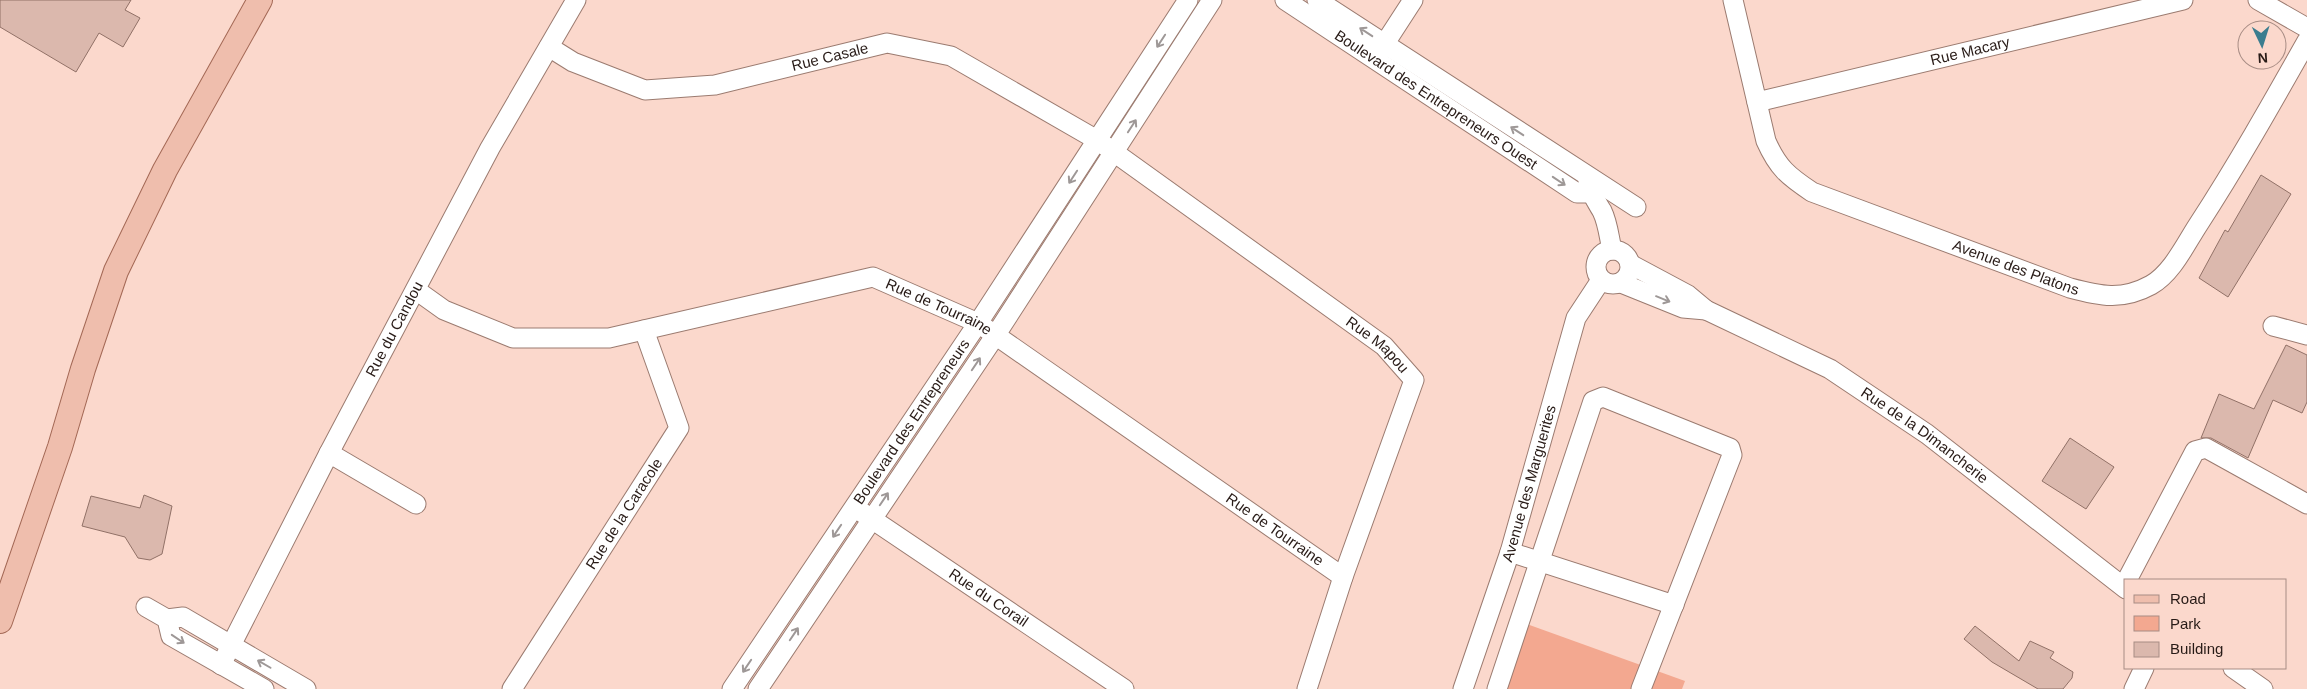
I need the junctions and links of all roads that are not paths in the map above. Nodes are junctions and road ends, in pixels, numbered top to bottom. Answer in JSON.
{"nodes":[{"id":1,"x":260,"y":0,"type":"edge"},
{"id":2,"x":576,"y":0,"type":"edge"},
{"id":3,"x":1188,"y":0,"type":"edge"},
{"id":4,"x":1212,"y":0,"type":"edge"},
{"id":5,"x":1285,"y":0,"type":"edge"},
{"id":6,"x":1318,"y":0,"type":"edge"},
{"id":7,"x":1413,"y":0,"type":"edge"},
{"id":8,"x":1733,"y":0,"type":"edge"},
{"id":9,"x":2183,"y":0,"type":"edge"},
{"id":10,"x":2258,"y":0,"type":"edge"},
{"id":11,"x":2307,"y":28,"type":"edge"},
{"id":12,"x":2307,"y":41,"type":"edge"},
{"id":13,"x":549,"y":47,"type":"junction"},
{"id":14,"x":1380,"y":51,"type":"junction"},
{"id":15,"x":1757,"y":102,"type":"junction"},
{"id":16,"x":1097,"y":140,"type":"junction"},
{"id":17,"x":1114,"y":153,"type":"junction"},
{"id":18,"x":1589,"y":184,"type":"junction"},
{"id":19,"x":1636,"y":207,"type":"dead end"},
{"id":20,"x":1612,"y":250,"type":"junction"},
{"id":21,"x":1630,"y":264,"type":"junction"},
{"id":22,"x":1600,"y":280,"type":"junction"},
{"id":23,"x":1621,"y":283,"type":"junction"},
{"id":24,"x":416,"y":290,"type":"junction"},
{"id":25,"x":1706,"y":310,"type":"junction"},
{"id":26,"x":978,"y":323,"type":"junction"},
{"id":27,"x":2273,"y":326,"type":"dead end"},
{"id":28,"x":644,"y":330,"type":"junction"},
{"id":29,"x":2307,"y":335,"type":"edge"},
{"id":30,"x":995,"y":336,"type":"junction"},
{"id":31,"x":330,"y":454,"type":"junction"},
{"id":32,"x":416,"y":504,"type":"dead end"},
{"id":33,"x":2307,"y":504,"type":"edge"},
{"id":34,"x":853,"y":506,"type":"junction"},
{"id":35,"x":871,"y":518,"type":"junction"},
{"id":36,"x":1510,"y":552,"type":"junction"},
{"id":37,"x":1540,"y":562,"type":"junction"},
{"id":38,"x":1343,"y":577,"type":"junction"},
{"id":39,"x":2128,"y":579,"type":"edge"},
{"id":40,"x":2124,"y":584,"type":"edge"},
{"id":41,"x":1674,"y":605,"type":"junction"},
{"id":42,"x":146,"y":607,"type":"dead end"},
{"id":43,"x":167,"y":619,"type":"junction"},
{"id":44,"x":0,"y":621,"type":"edge"},
{"id":45,"x":232,"y":646,"type":"junction"},
{"id":46,"x":222,"y":665,"type":"junction"},
{"id":47,"x":2144,"y":669,"type":"edge"},
{"id":48,"x":2234,"y":669,"type":"edge"},
{"id":49,"x":264,"y":689,"type":"edge"},
{"id":50,"x":306,"y":689,"type":"edge"},
{"id":51,"x":512,"y":689,"type":"edge"},
{"id":52,"x":732,"y":689,"type":"edge"},
{"id":53,"x":758,"y":689,"type":"edge"},
{"id":54,"x":1124,"y":689,"type":"edge"},
{"id":55,"x":1308,"y":689,"type":"edge"},
{"id":56,"x":1463,"y":689,"type":"edge"},
{"id":57,"x":1497,"y":689,"type":"edge"},
{"id":58,"x":1641,"y":689,"type":"edge"},
{"id":59,"x":2134,"y":689,"type":"edge"},
{"id":60,"x":2263,"y":689,"type":"edge"}],
"edges":[{"from":1,"to":44,"type":"main road"},
{"from":2,"to":13,"type":"street","name":"Rue du Candou"},
{"from":3,"to":16,"type":"street","name":"Boulevard des Entrepreneurs","one_way":true},
{"from":17,"to":4,"type":"street","name":"Boulevard des Entrepreneurs","one_way":true},
{"from":5,"to":14,"type":"street","name":"Boulevard des Entrepreneurs Ouest"},
{"from":14,"to":6,"type":"street","name":"Boulevard des Entrepreneurs Ouest","one_way":true},
{"from":7,"to":14,"type":"street"},
{"from":8,"to":15,"type":"street","name":"Avenue des Platons"},
{"from":9,"to":15,"type":"street","name":"Rue Macary"},
{"from":10,"to":11,"type":"street"},
{"from":12,"to":15,"type":"street","name":"Avenue des Platons"},
{"from":13,"to":16,"type":"street","name":"Rue Casale"},
{"from":13,"to":24,"type":"street","name":"Rue du Candou"},
{"from":14,"to":18,"type":"street","name":"Boulevard des Entrepreneurs Ouest"},
{"from":16,"to":17,"type":"street","name":"Rue Mapou"},
{"from":16,"to":26,"type":"street","name":"Boulevard des Entrepreneurs","one_way":true},
{"from":17,"to":30,"type":"street","name":"Boulevard des Entrepreneurs"},
{"from":17,"to":38,"type":"street","name":"Rue Mapou"},
{"from":18,"to":19,"type":"street"},
{"from":18,"to":20,"type":"street","name":"Boulevard des Entrepreneurs Ouest"},
{"from":20,"to":21,"type":"street"},
{"from":20,"to":22,"type":"street"},
{"from":21,"to":23,"type":"street"},
{"from":21,"to":25,"type":"street","name":"Rue de la Dimancherie"},
{"from":22,"to":23,"type":"street"},
{"from":22,"to":36,"type":"street","name":"Avenue des Marguerites"},
{"from":23,"to":25,"type":"street","name":"Rue de la Dimancherie","one_way":true},
{"from":24,"to":28,"type":"street","name":"Rue de Tourraine"},
{"from":24,"to":31,"type":"street","name":"Rue du Candou"},
{"from":25,"to":40,"type":"street","name":"Rue de la Dimancherie"},
{"from":26,"to":28,"type":"street","name":"Rue de Tourraine"},
{"from":26,"to":30,"type":"street","name":"Rue de Tourraine"},
{"from":26,"to":34,"type":"street","name":"Boulevard des Entrepreneurs"},
{"from":27,"to":29,"type":"street"},
{"from":28,"to":51,"type":"street","name":"Rue de la Caracole"},
{"from":35,"to":30,"type":"street","name":"Boulevard des Entrepreneurs","one_way":true},
{"from":30,"to":38,"type":"street","name":"Rue de Tourraine"},
{"from":31,"to":32,"type":"street"},
{"from":31,"to":45,"type":"street","name":"Rue du Candou"},
{"from":33,"to":39,"type":"street"},
{"from":34,"to":35,"type":"street","name":"Rue du Corail"},
{"from":34,"to":52,"type":"street","name":"Boulevard des Entrepreneurs","one_way":true},
{"from":53,"to":35,"type":"street","name":"Boulevard des Entrepreneurs","one_way":true},
{"from":35,"to":54,"type":"street","name":"Rue du Corail"},
{"from":36,"to":37,"type":"street"},
{"from":36,"to":56,"type":"street","name":"Avenue des Marguerites"},
{"from":37,"to":41,"type":"street"},
{"from":37,"to":41,"type":"street"},
{"from":37,"to":57,"type":"street"},
{"from":38,"to":55,"type":"street","name":"Rue Mapou"},
{"from":41,"to":58,"type":"street"},
{"from":42,"to":43,"type":"street"},
{"from":43,"to":45,"type":"street"},
{"from":43,"to":46,"type":"street","one_way":true},
{"from":45,"to":46,"type":"street","name":"Rue du Candou"},
{"from":50,"to":45,"type":"street","one_way":true},
{"from":46,"to":49,"type":"street"},
{"from":47,"to":59,"type":"street"},
{"from":48,"to":60,"type":"street"}]}
